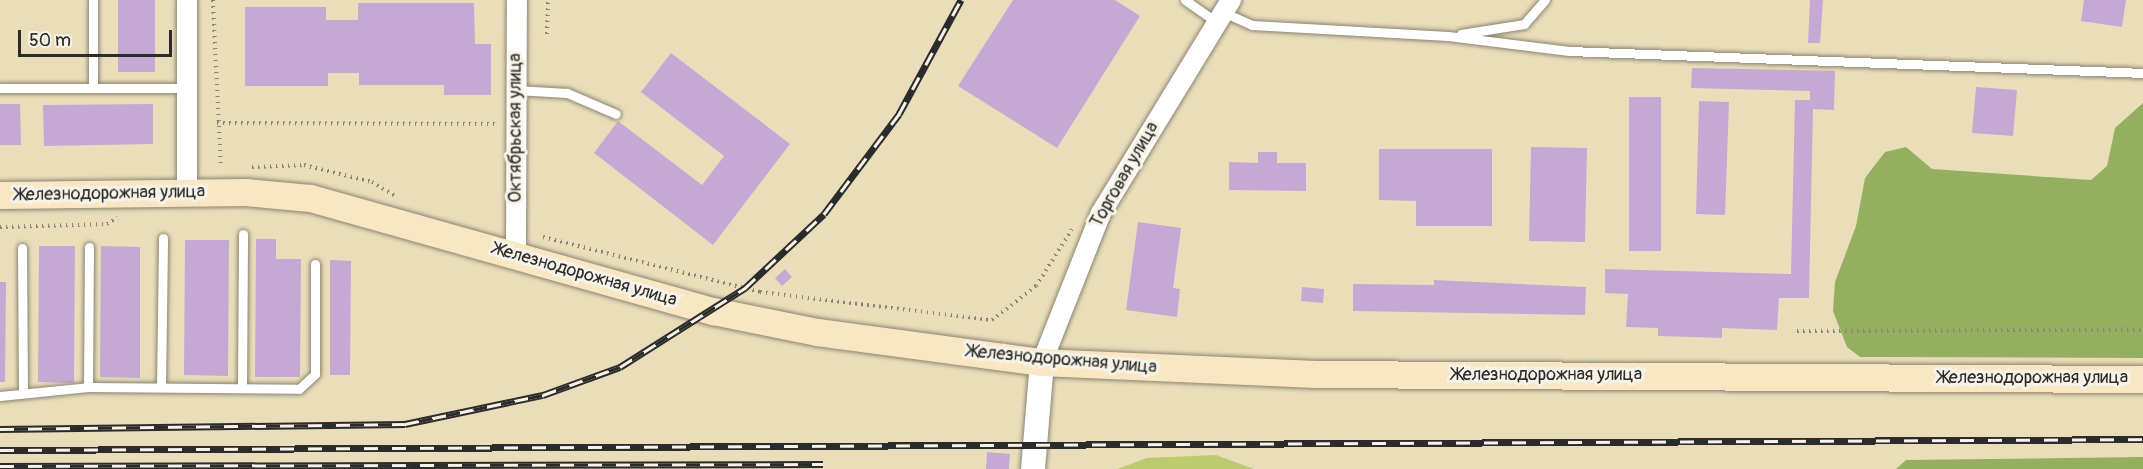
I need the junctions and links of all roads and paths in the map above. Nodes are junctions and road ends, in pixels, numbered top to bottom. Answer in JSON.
{"nodes":[{"id":1,"x":93,"y":0,"type":"edge"},
{"id":2,"x":187,"y":0,"type":"edge"},
{"id":3,"x":213,"y":0,"type":"edge"},
{"id":4,"x":517,"y":0,"type":"edge"},
{"id":5,"x":548,"y":0,"type":"edge"},
{"id":6,"x":1185,"y":0,"type":"edge"},
{"id":7,"x":1195,"y":0,"type":"edge"},
{"id":8,"x":1545,"y":0,"type":"edge"},
{"id":9,"x":1198,"y":10,"type":"junction"},
{"id":10,"x":1224,"y":12,"type":"edge"},
{"id":11,"x":547,"y":34,"type":"dead end"},
{"id":12,"x":1448,"y":36,"type":"junction"},
{"id":13,"x":2143,"y":73,"type":"edge"},
{"id":14,"x":0,"y":88,"type":"edge"},
{"id":15,"x":93,"y":88,"type":"junction"},
{"id":16,"x":187,"y":88,"type":"junction"},
{"id":17,"x":516,"y":90,"type":"junction"},
{"id":18,"x":616,"y":114,"type":"dead end"},
{"id":19,"x":217,"y":123,"type":"junction"},
{"id":20,"x":497,"y":124,"type":"dead end"},
{"id":21,"x":218,"y":167,"type":"dead end"},
{"id":22,"x":187,"y":193,"type":"junction"},
{"id":23,"x":0,"y":195,"type":"edge"},
{"id":24,"x":123,"y":214,"type":"dead end"},
{"id":25,"x":1076,"y":223,"type":"dead end"},
{"id":26,"x":0,"y":227,"type":"edge"},
{"id":27,"x":243,"y":234,"type":"dead end"},
{"id":28,"x":163,"y":238,"type":"dead end"},
{"id":29,"x":516,"y":243,"type":"junction"},
{"id":30,"x":89,"y":247,"type":"dead end"},
{"id":31,"x":22,"y":248,"type":"dead end"},
{"id":32,"x":315,"y":264,"type":"dead end"},
{"id":33,"x":2143,"y":329,"type":"edge"},
{"id":34,"x":1797,"y":331,"type":"dead end"},
{"id":35,"x":1042,"y":362,"type":"junction"},
{"id":36,"x":2143,"y":379,"type":"edge"},
{"id":37,"x":88,"y":387,"type":"junction"},
{"id":38,"x":161,"y":387,"type":"junction"},
{"id":39,"x":242,"y":387,"type":"junction"},
{"id":40,"x":23,"y":393,"type":"junction"},
{"id":41,"x":0,"y":396,"type":"edge"},
{"id":42,"x":1033,"y":469,"type":"edge"}],
"edges":[{"from":1,"to":15,"type":"lane"},
{"from":2,"to":16,"type":"street"},
{"from":3,"to":19,"type":"path"},
{"from":4,"to":17,"type":"street","name":"Октябрьская улица"},
{"from":5,"to":11,"type":"path"},
{"from":6,"to":9,"type":"lane"},
{"from":7,"to":9,"type":"lane"},
{"from":8,"to":12,"type":"lane"},
{"from":9,"to":10,"type":"lane"},
{"from":10,"to":12,"type":"lane"},
{"from":10,"to":35,"type":"street","name":"Торговая улица"},
{"from":12,"to":13,"type":"lane"},
{"from":14,"to":15,"type":"lane"},
{"from":15,"to":16,"type":"lane"},
{"from":16,"to":22,"type":"street"},
{"from":17,"to":18,"type":"lane"},
{"from":17,"to":29,"type":"street","name":"Октябрьская улица"},
{"from":19,"to":20,"type":"path"},
{"from":19,"to":21,"type":"path"},
{"from":22,"to":23,"type":"main road","name":"Железнодорожная улица"},
{"from":22,"to":29,"type":"main road","name":"Железнодорожная улица"},
{"from":24,"to":26,"type":"path"},
{"from":25,"to":29,"type":"path"},
{"from":27,"to":39,"type":"lane"},
{"from":28,"to":38,"type":"lane"},
{"from":29,"to":35,"type":"main road","name":"Железнодорожная улица"},
{"from":30,"to":37,"type":"lane"},
{"from":31,"to":40,"type":"lane"},
{"from":32,"to":39,"type":"lane"},
{"from":33,"to":34,"type":"path"},
{"from":35,"to":36,"type":"main road","name":"Железнодорожная улица"},
{"from":35,"to":42,"type":"street"},
{"from":37,"to":38,"type":"lane"},
{"from":37,"to":40,"type":"lane"},
{"from":38,"to":39,"type":"lane"},
{"from":40,"to":41,"type":"lane"}]}
